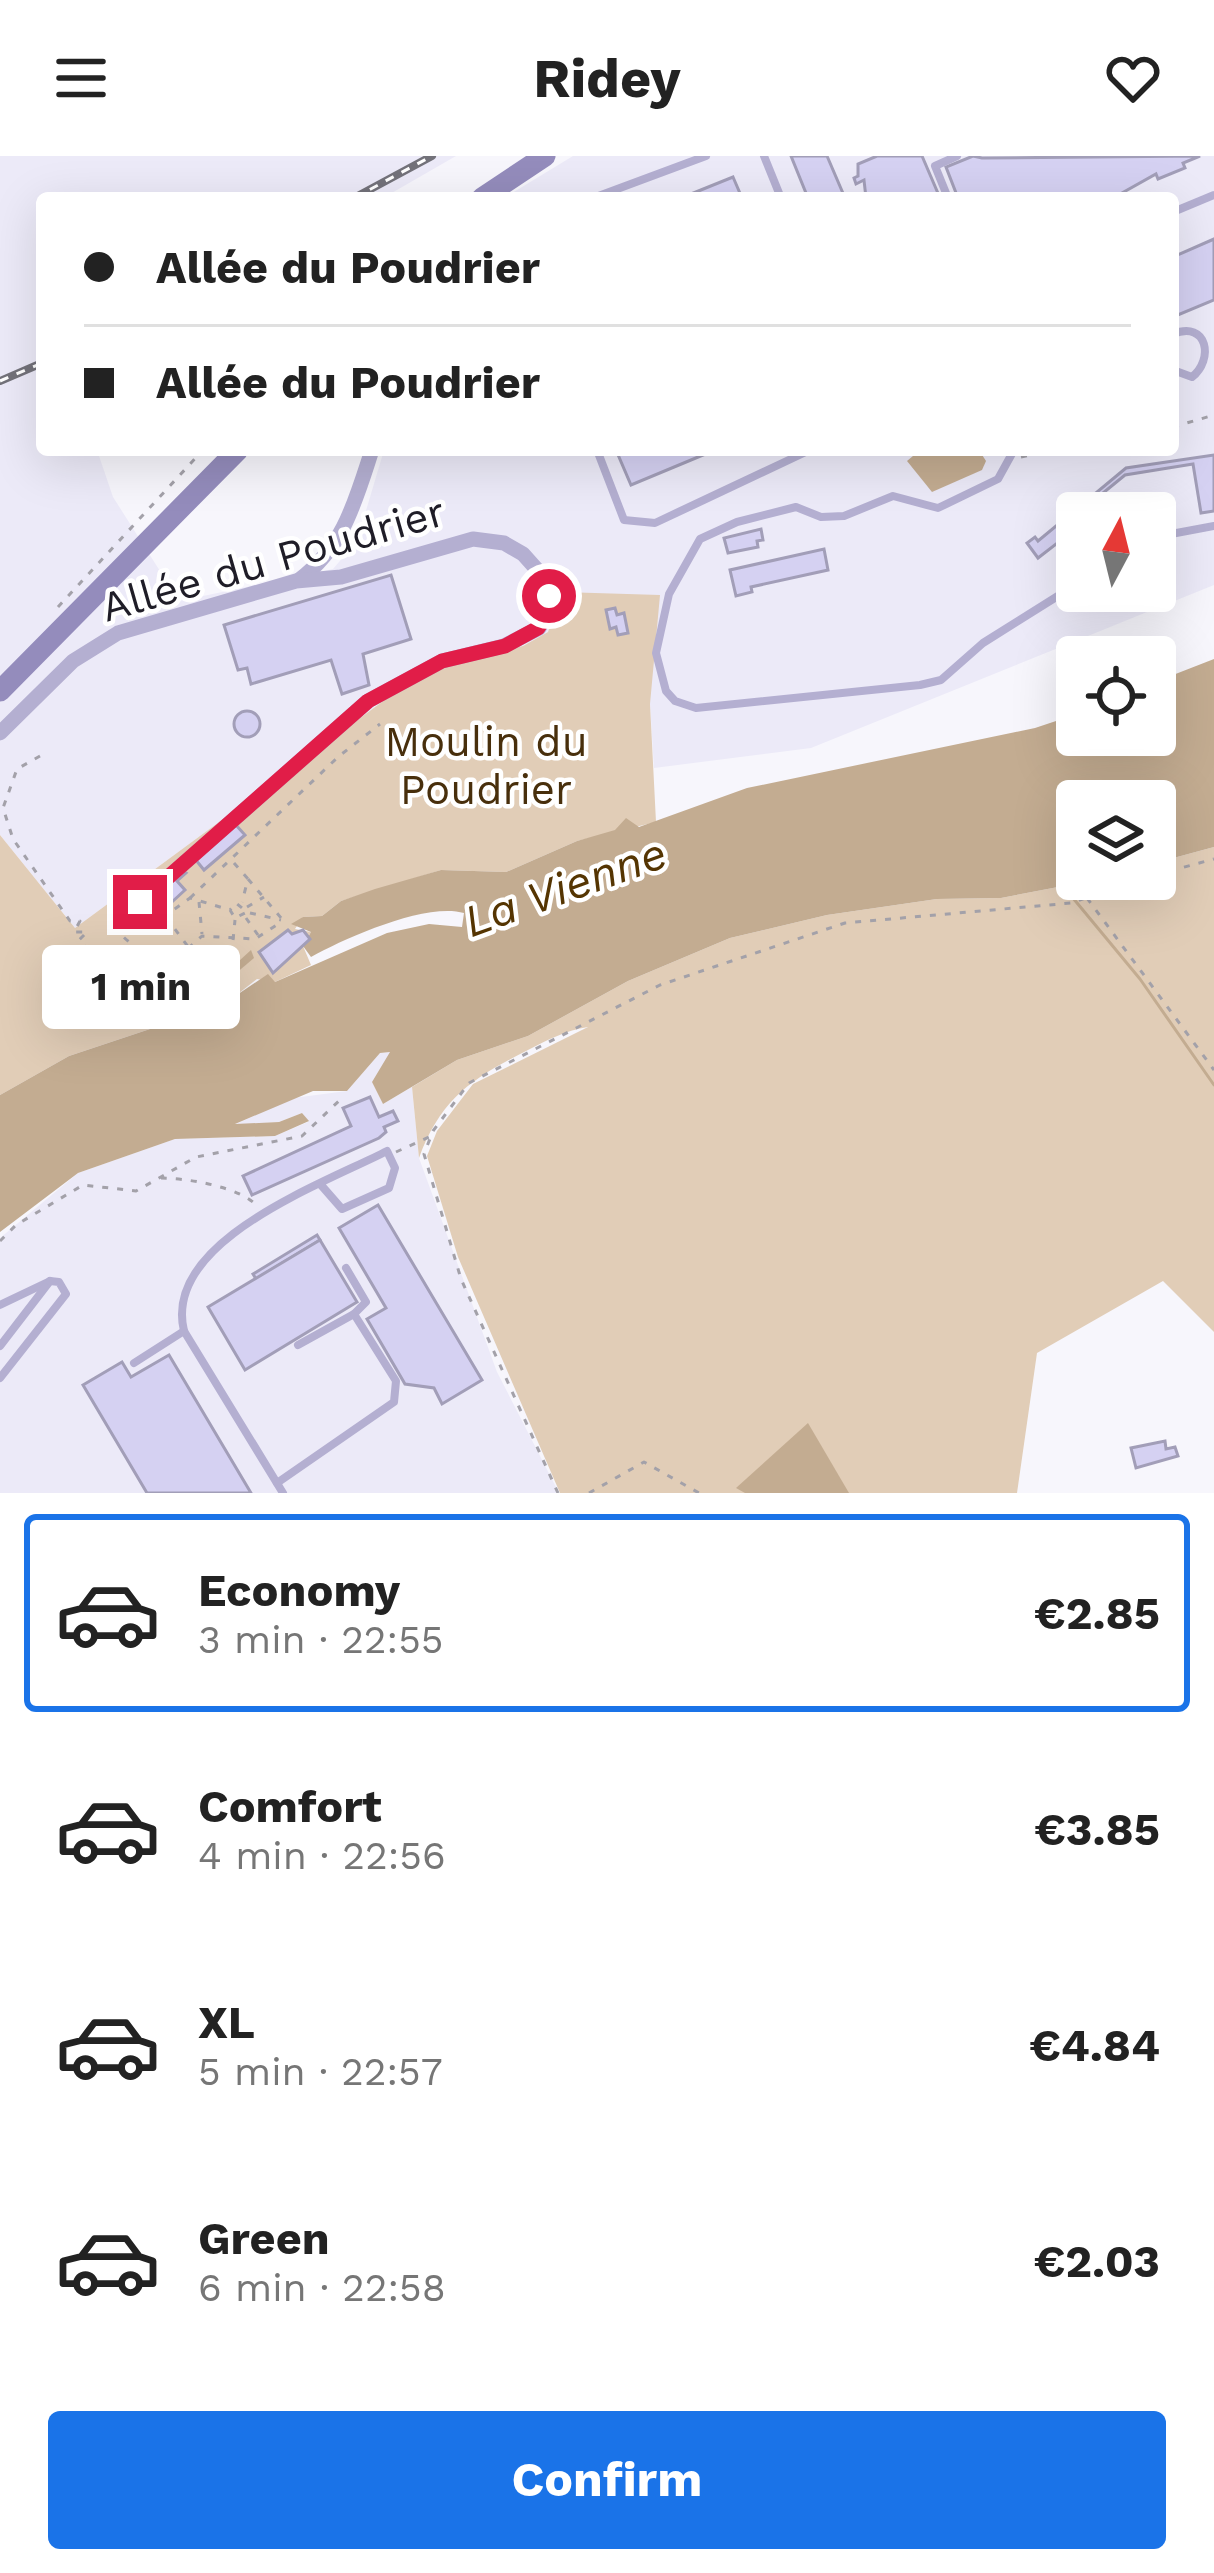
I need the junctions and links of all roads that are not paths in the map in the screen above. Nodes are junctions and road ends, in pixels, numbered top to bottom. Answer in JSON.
{"nodes":[{"id":1,"x":545,"y":156,"type":"edge"},
{"id":2,"x":706,"y":156,"type":"edge"},
{"id":3,"x":764,"y":156,"type":"edge"},
{"id":4,"x":957,"y":156,"type":"edge"},
{"id":5,"x":491,"y":192,"type":"edge"},
{"id":6,"x":609,"y":192,"type":"edge"},
{"id":7,"x":779,"y":192,"type":"edge"},
{"id":8,"x":945,"y":192,"type":"edge"},
{"id":9,"x":1214,"y":195,"type":"edge"},
{"id":10,"x":1179,"y":210,"type":"edge"},
{"id":11,"x":1179,"y":331,"type":"edge"},
{"id":12,"x":1213,"y":344,"type":"edge"},
{"id":13,"x":1179,"y":372,"type":"edge"},
{"id":14,"x":232,"y":456,"type":"edge"},
{"id":15,"x":370,"y":456,"type":"edge"},
{"id":16,"x":599,"y":456,"type":"edge"},
{"id":17,"x":797,"y":456,"type":"edge"},
{"id":18,"x":1013,"y":456,"type":"edge"},
{"id":19,"x":1214,"y":526,"type":"edge"},
{"id":20,"x":1176,"y":533,"type":"edge"},
{"id":21,"x":296,"y":581,"type":"junction"},
{"id":22,"x":1056,"y":597,"type":"edge"},
{"id":23,"x":6,"y":685,"type":"edge"},
{"id":24,"x":0,"y":733,"type":"edge"},
{"id":25,"x":134,"y":905,"type":"road end"},
{"id":26,"x":321,"y":1185,"type":"junction"},
{"id":27,"x":346,"y":1268,"type":"dead end"},
{"id":28,"x":50,"y":1281,"type":"junction"},
{"id":29,"x":0,"y":1305,"type":"edge"},
{"id":30,"x":354,"y":1314,"type":"junction"},
{"id":31,"x":184,"y":1331,"type":"junction"},
{"id":32,"x":298,"y":1345,"type":"dead end"},
{"id":33,"x":0,"y":1346,"type":"edge"},
{"id":34,"x":134,"y":1363,"type":"dead end"},
{"id":35,"x":0,"y":1378,"type":"edge"},
{"id":36,"x":277,"y":1484,"type":"junction"},
{"id":37,"x":283,"y":1493,"type":"edge"}],
"edges":[{"from":1,"to":5,"type":"main road"},
{"from":2,"to":6,"type":"lane"},
{"from":3,"to":7,"type":"lane"},
{"from":4,"to":8,"type":"lane"},
{"from":9,"to":10,"type":"lane"},
{"from":11,"to":12,"type":"lane"},
{"from":12,"to":13,"type":"lane"},
{"from":14,"to":23,"type":"main road"},
{"from":15,"to":21,"type":"street"},
{"from":16,"to":17,"type":"lane"},
{"from":18,"to":22,"type":"lane"},
{"from":19,"to":20,"type":"lane"},
{"from":21,"to":24,"type":"street","name":"Allée du Poudrier"},
{"from":21,"to":25,"type":"street","name":"Allée du Poudrier"},
{"from":26,"to":26,"type":"lane"},
{"from":26,"to":31,"type":"lane"},
{"from":27,"to":30,"type":"lane"},
{"from":28,"to":29,"type":"lane"},
{"from":28,"to":33,"type":"lane"},
{"from":28,"to":35,"type":"lane"},
{"from":30,"to":32,"type":"lane"},
{"from":30,"to":36,"type":"lane"},
{"from":31,"to":34,"type":"lane"},
{"from":31,"to":36,"type":"lane"},
{"from":36,"to":37,"type":"lane"}]}
